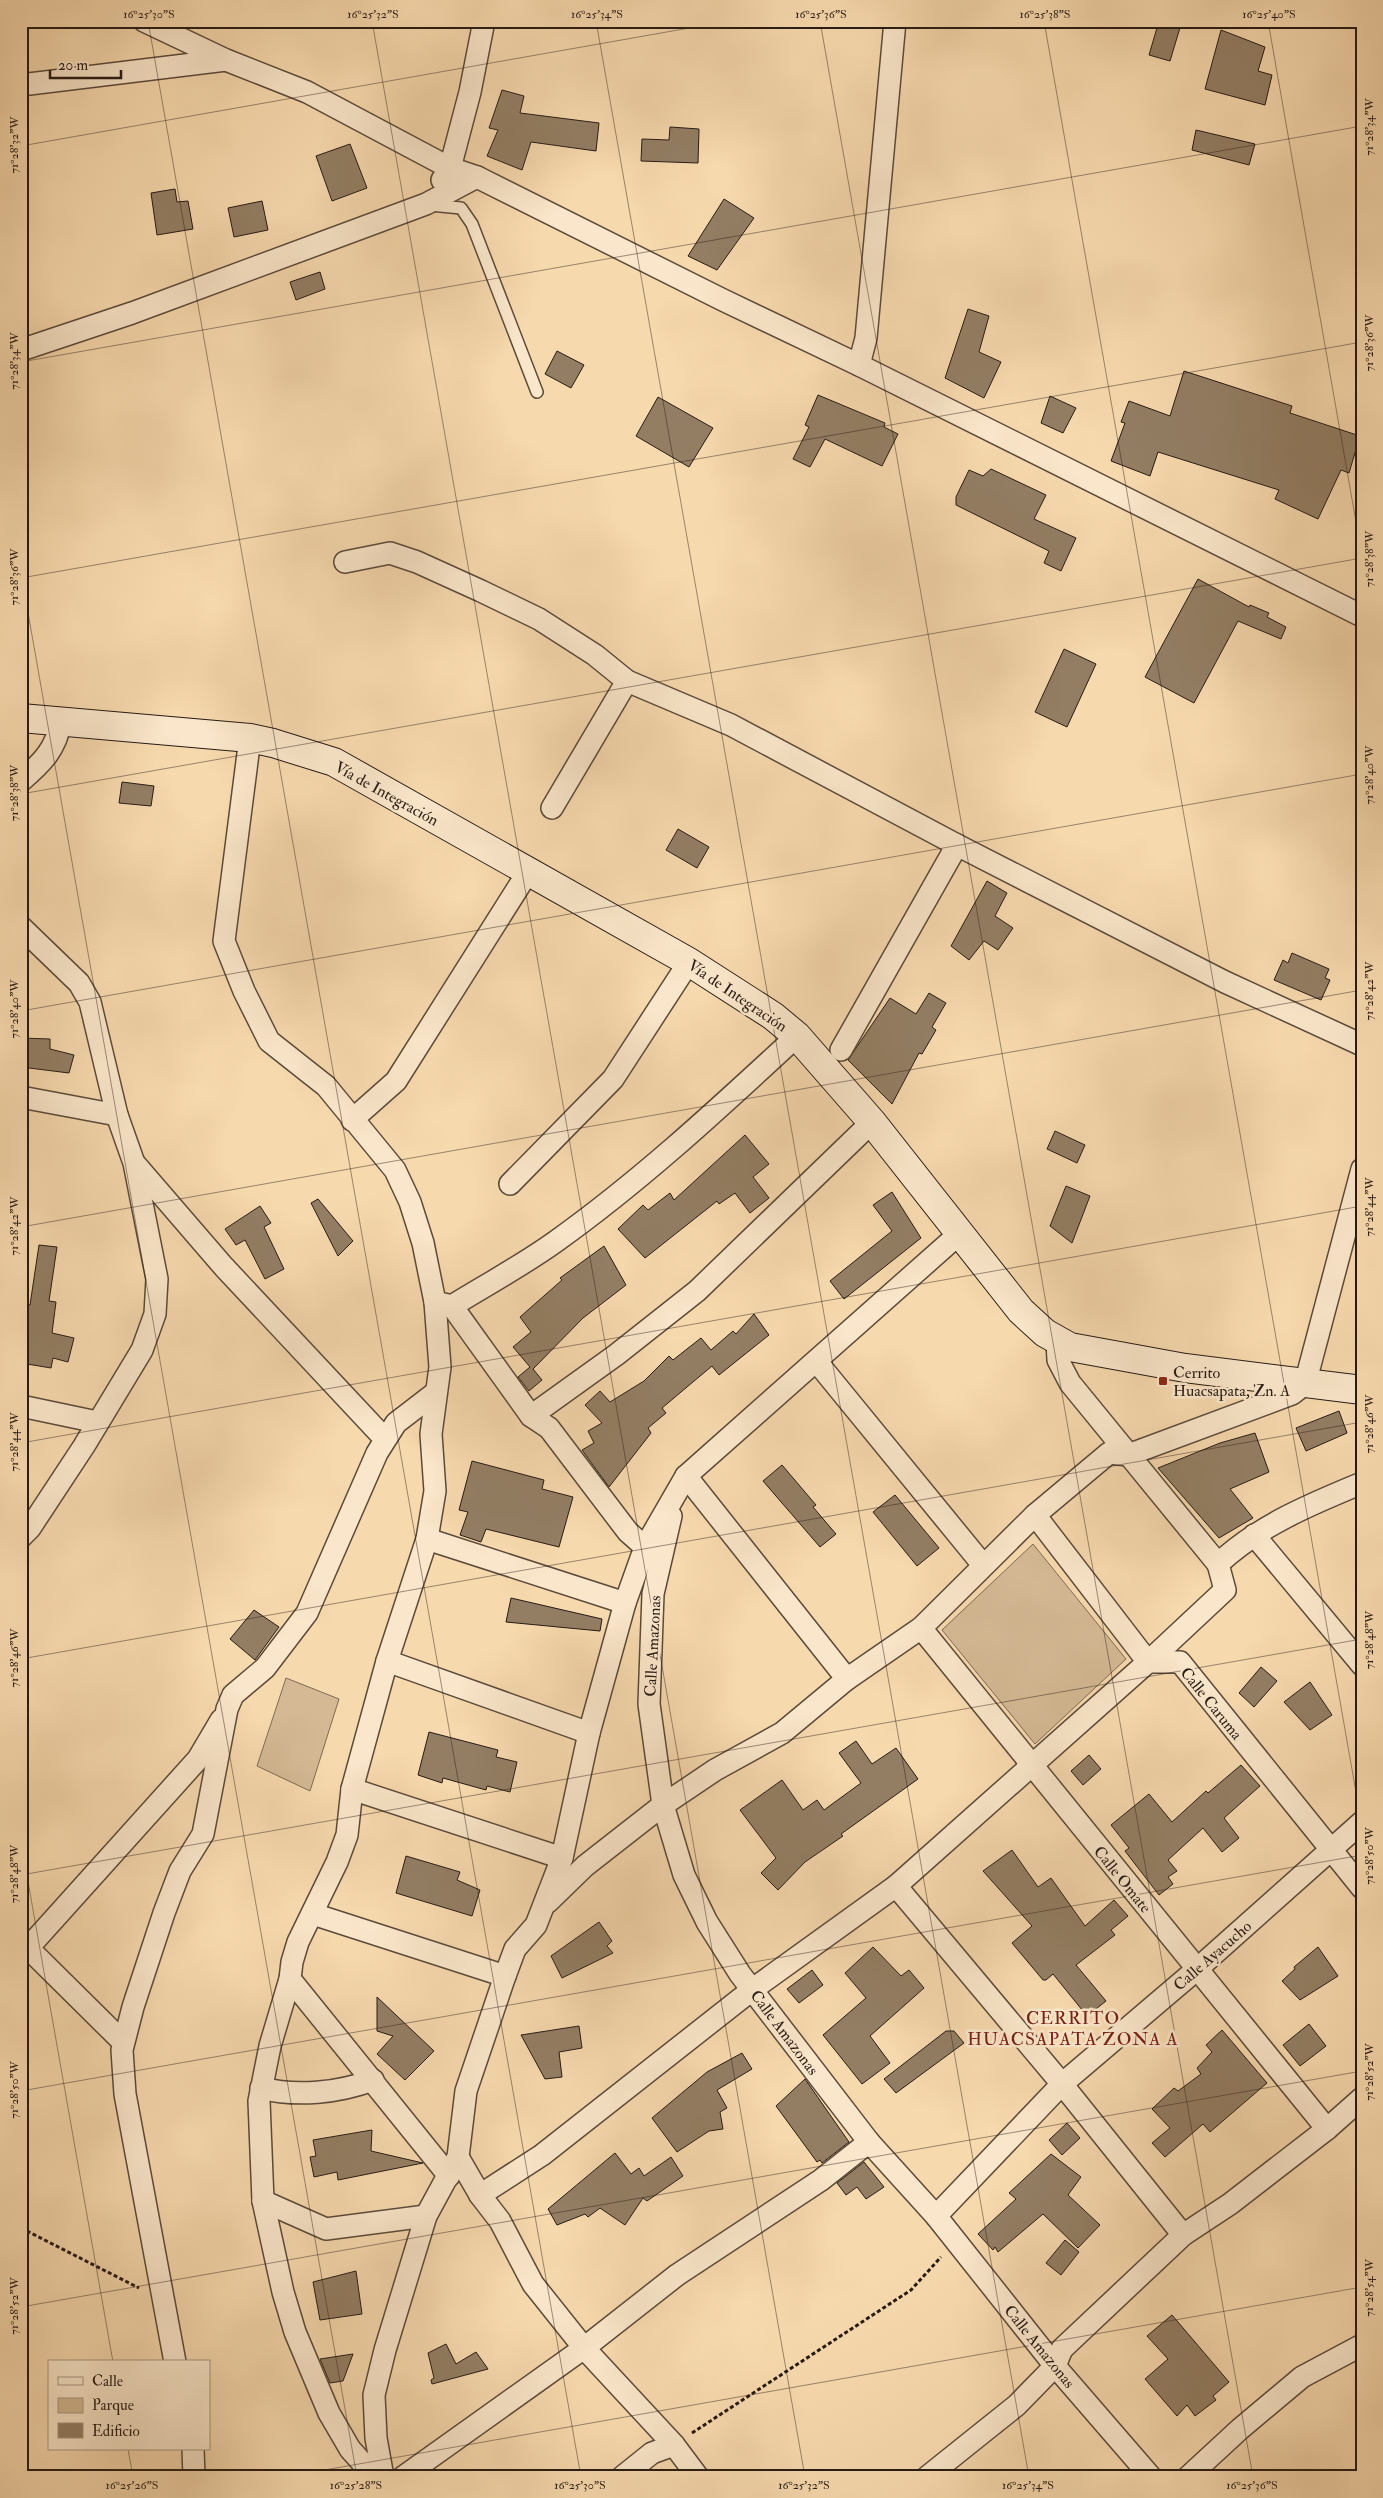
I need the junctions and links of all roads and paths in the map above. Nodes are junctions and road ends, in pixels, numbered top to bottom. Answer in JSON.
{"nodes":[{"id":1,"x":144,"y":21,"type":"edge"},
{"id":2,"x":484,"y":21,"type":"edge"},
{"id":3,"x":895,"y":21,"type":"edge"},
{"id":4,"x":226,"y":60,"type":"junction"},
{"id":5,"x":21,"y":85,"type":"edge"},
{"id":6,"x":450,"y":168,"type":"junction"},
{"id":7,"x":477,"y":177,"type":"junction"},
{"id":8,"x":426,"y":204,"type":"junction"},
{"id":9,"x":21,"y":350,"type":"edge"},
{"id":10,"x":859,"y":364,"type":"junction"},
{"id":11,"x":537,"y":392,"type":"dead end"},
{"id":12,"x":345,"y":562,"type":"dead end"},
{"id":13,"x":1362,"y":616,"type":"edge"},
{"id":14,"x":627,"y":681,"type":"junction"},
{"id":15,"x":21,"y":718,"type":"edge"},
{"id":16,"x":61,"y":721,"type":"junction"},
{"id":17,"x":250,"y":738,"type":"junction"},
{"id":18,"x":21,"y":781,"type":"edge"},
{"id":19,"x":552,"y":808,"type":"dead end"},
{"id":20,"x":958,"y":845,"type":"junction"},
{"id":21,"x":528,"y":872,"type":"junction"},
{"id":22,"x":21,"y":927,"type":"edge"},
{"id":23,"x":689,"y":962,"type":"junction"},
{"id":24,"x":797,"y":1036,"type":"junction"},
{"id":25,"x":1362,"y":1045,"type":"edge"},
{"id":26,"x":841,"y":1050,"type":"dead end"},
{"id":27,"x":21,"y":1097,"type":"edge"},
{"id":28,"x":118,"y":1115,"type":"junction"},
{"id":29,"x":352,"y":1120,"type":"junction"},
{"id":30,"x":872,"y":1122,"type":"junction"},
{"id":31,"x":134,"y":1163,"type":"junction"},
{"id":32,"x":1362,"y":1169,"type":"edge"},
{"id":33,"x":510,"y":1184,"type":"dead end"},
{"id":34,"x":959,"y":1234,"type":"junction"},
{"id":35,"x":444,"y":1304,"type":"junction"},
{"id":36,"x":1057,"y":1341,"type":"junction"},
{"id":37,"x":817,"y":1362,"type":"junction"},
{"id":38,"x":1305,"y":1384,"type":"junction"},
{"id":39,"x":1362,"y":1390,"type":"edge"},
{"id":40,"x":436,"y":1394,"type":"junction"},
{"id":41,"x":21,"y":1406,"type":"edge"},
{"id":42,"x":531,"y":1416,"type":"junction"},
{"id":43,"x":97,"y":1422,"type":"junction"},
{"id":44,"x":385,"y":1439,"type":"junction"},
{"id":45,"x":1128,"y":1455,"type":"junction"},
{"id":46,"x":1362,"y":1483,"type":"edge"},
{"id":47,"x":682,"y":1484,"type":"junction"},
{"id":48,"x":1035,"y":1515,"type":"junction"},
{"id":49,"x":1254,"y":1535,"type":"junction"},
{"id":50,"x":21,"y":1537,"type":"edge"},
{"id":51,"x":427,"y":1539,"type":"junction"},
{"id":52,"x":645,"y":1547,"type":"junction"},
{"id":53,"x":1218,"y":1564,"type":"junction"},
{"id":54,"x":983,"y":1565,"type":"junction"},
{"id":55,"x":625,"y":1603,"type":"junction"},
{"id":56,"x":920,"y":1628,"type":"junction"},
{"id":57,"x":387,"y":1661,"type":"junction"},
{"id":58,"x":1148,"y":1662,"type":"junction"},
{"id":59,"x":1362,"y":1665,"type":"edge"},
{"id":60,"x":847,"y":1680,"type":"junction"},
{"id":61,"x":227,"y":1710,"type":"junction"},
{"id":62,"x":589,"y":1733,"type":"junction"},
{"id":63,"x":1032,"y":1766,"type":"junction"},
{"id":64,"x":352,"y":1789,"type":"junction"},
{"id":65,"x":663,"y":1805,"type":"junction"},
{"id":66,"x":1362,"y":1822,"type":"edge"},
{"id":67,"x":1332,"y":1851,"type":"junction"},
{"id":68,"x":562,"y":1858,"type":"junction"},
{"id":69,"x":896,"y":1886,"type":"junction"},
{"id":70,"x":1362,"y":1888,"type":"edge"},
{"id":71,"x":544,"y":1906,"type":"junction"},
{"id":72,"x":313,"y":1914,"type":"junction"},
{"id":73,"x":1196,"y":1970,"type":"junction"},
{"id":74,"x":505,"y":1976,"type":"junction"},
{"id":75,"x":290,"y":1979,"type":"junction"},
{"id":76,"x":753,"y":1989,"type":"junction"},
{"id":77,"x":123,"y":2042,"type":"junction"},
{"id":78,"x":373,"y":2080,"type":"junction"},
{"id":79,"x":1062,"y":2084,"type":"junction"},
{"id":80,"x":261,"y":2088,"type":"junction"},
{"id":81,"x":1362,"y":2098,"type":"edge"},
{"id":82,"x":1326,"y":2129,"type":"junction"},
{"id":83,"x":869,"y":2142,"type":"junction"},
{"id":84,"x":458,"y":2157,"type":"junction"},
{"id":85,"x":448,"y":2176,"type":"junction"},
{"id":86,"x":480,"y":2195,"type":"junction"},
{"id":87,"x":263,"y":2201,"type":"junction"},
{"id":88,"x":426,"y":2216,"type":"junction"},
{"id":89,"x":936,"y":2216,"type":"junction"},
{"id":90,"x":21,"y":2228,"type":"edge"},
{"id":91,"x":1183,"y":2235,"type":"junction"},
{"id":92,"x":956,"y":2242,"type":"junction"},
{"id":93,"x":162,"y":2300,"type":"junction"},
{"id":94,"x":1362,"y":2346,"type":"edge"},
{"id":95,"x":584,"y":2348,"type":"junction"},
{"id":96,"x":175,"y":2360,"type":"edge"},
{"id":97,"x":1055,"y":2366,"type":"junction"},
{"id":98,"x":674,"y":2444,"type":"junction"},
{"id":99,"x":193,"y":2450,"type":"edge"},
{"id":100,"x":194,"y":2477,"type":"edge"},
{"id":101,"x":375,"y":2477,"type":"edge"},
{"id":102,"x":383,"y":2477,"type":"edge"},
{"id":103,"x":403,"y":2477,"type":"edge"},
{"id":104,"x":622,"y":2477,"type":"edge"},
{"id":105,"x":698,"y":2477,"type":"edge"},
{"id":106,"x":927,"y":2477,"type":"edge"},
{"id":107,"x":1152,"y":2477,"type":"edge"},
{"id":108,"x":1188,"y":2477,"type":"edge"}],
"edges":[{"from":1,"to":4,"type":"street"},
{"from":2,"to":6,"type":"street"},
{"from":3,"to":10,"type":"street"},
{"from":4,"to":5,"type":"street"},
{"from":4,"to":6,"type":"street"},
{"from":6,"to":7,"type":"street"},
{"from":6,"to":8,"type":"street"},
{"from":7,"to":8,"type":"street"},
{"from":7,"to":10,"type":"street"},
{"from":8,"to":9,"type":"street"},
{"from":8,"to":11,"type":"lane"},
{"from":10,"to":13,"type":"street"},
{"from":12,"to":14,"type":"street"},
{"from":14,"to":19,"type":"street"},
{"from":14,"to":20,"type":"street"},
{"from":15,"to":16,"type":"main road","name":"Vía de Integración"},
{"from":16,"to":17,"type":"main road","name":"Vía de Integración"},
{"from":16,"to":18,"type":"street"},
{"from":17,"to":21,"type":"main road","name":"Vía de Integración"},
{"from":17,"to":29,"type":"street"},
{"from":20,"to":25,"type":"street"},
{"from":20,"to":26,"type":"street"},
{"from":21,"to":23,"type":"main road","name":"Vía de Integración"},
{"from":21,"to":29,"type":"street"},
{"from":22,"to":28,"type":"street"},
{"from":23,"to":24,"type":"main road","name":"Vía de Integración"},
{"from":23,"to":33,"type":"street"},
{"from":24,"to":30,"type":"main road","name":"Vía de Integración"},
{"from":24,"to":35,"type":"street"},
{"from":27,"to":28,"type":"street"},
{"from":28,"to":31,"type":"street"},
{"from":29,"to":35,"type":"street"},
{"from":30,"to":34,"type":"main road","name":"Vía de Integración"},
{"from":30,"to":42,"type":"street"},
{"from":31,"to":43,"type":"street"},
{"from":31,"to":44,"type":"street"},
{"from":32,"to":38,"type":"street"},
{"from":34,"to":36,"type":"main road","name":"Vía de Integración"},
{"from":34,"to":37,"type":"street"},
{"from":35,"to":40,"type":"street"},
{"from":35,"to":42,"type":"street"},
{"from":36,"to":38,"type":"main road","name":"Vía de Integración"},
{"from":36,"to":45,"type":"street"},
{"from":37,"to":47,"type":"street"},
{"from":37,"to":54,"type":"street"},
{"from":38,"to":39,"type":"main road","name":"Vía de Integración"},
{"from":38,"to":45,"type":"street"},
{"from":40,"to":44,"type":"street"},
{"from":40,"to":51,"type":"street"},
{"from":41,"to":43,"type":"street"},
{"from":42,"to":52,"type":"street"},
{"from":43,"to":50,"type":"street"},
{"from":44,"to":61,"type":"street"},
{"from":45,"to":48,"type":"street"},
{"from":45,"to":53,"type":"street"},
{"from":46,"to":49,"type":"street"},
{"from":47,"to":52,"type":"street"},
{"from":47,"to":60,"type":"street"},
{"from":47,"to":65,"type":"street","name":"Calle Amazonas"},
{"from":48,"to":54,"type":"street"},
{"from":48,"to":58,"type":"street"},
{"from":49,"to":53,"type":"street"},
{"from":49,"to":59,"type":"street"},
{"from":51,"to":55,"type":"street"},
{"from":51,"to":57,"type":"street"},
{"from":52,"to":55,"type":"street"},
{"from":53,"to":58,"type":"street"},
{"from":54,"to":56,"type":"street"},
{"from":55,"to":62,"type":"street"},
{"from":56,"to":60,"type":"street"},
{"from":56,"to":63,"type":"street","name":"Calle Omate"},
{"from":57,"to":62,"type":"street"},
{"from":57,"to":64,"type":"street"},
{"from":58,"to":63,"type":"street"},
{"from":58,"to":67,"type":"street","name":"Calle Caruma"},
{"from":60,"to":65,"type":"street"},
{"from":61,"to":77,"type":"street"},
{"from":61,"to":77,"type":"street"},
{"from":62,"to":68,"type":"street"},
{"from":63,"to":69,"type":"street"},
{"from":63,"to":73,"type":"street","name":"Calle Omate"},
{"from":64,"to":68,"type":"street"},
{"from":64,"to":72,"type":"street"},
{"from":65,"to":71,"type":"street"},
{"from":65,"to":76,"type":"street","name":"Calle Amazonas"},
{"from":66,"to":67,"type":"street","name":"Calle Ayacucho"},
{"from":67,"to":70,"type":"street","name":"Calle Caruma"},
{"from":67,"to":73,"type":"street","name":"Calle Ayacucho"},
{"from":68,"to":71,"type":"street"},
{"from":69,"to":76,"type":"street"},
{"from":69,"to":79,"type":"street"},
{"from":71,"to":74,"type":"street"},
{"from":72,"to":74,"type":"street"},
{"from":72,"to":75,"type":"street"},
{"from":73,"to":79,"type":"street","name":"Calle Ayacucho"},
{"from":73,"to":82,"type":"street","name":"Calle Omate"},
{"from":74,"to":84,"type":"street"},
{"from":75,"to":78,"type":"street"},
{"from":75,"to":80,"type":"street"},
{"from":76,"to":83,"type":"street","name":"Calle Amazonas"},
{"from":76,"to":86,"type":"street"},
{"from":77,"to":93,"type":"street"},
{"from":78,"to":80,"type":"street"},
{"from":78,"to":85,"type":"street"},
{"from":79,"to":89,"type":"street","name":"Calle Ayacucho"},
{"from":79,"to":91,"type":"street"},
{"from":80,"to":87,"type":"street"},
{"from":81,"to":82,"type":"street"},
{"from":82,"to":91,"type":"street"},
{"from":83,"to":89,"type":"street","name":"Calle Amazonas"},
{"from":83,"to":95,"type":"street"},
{"from":84,"to":85,"type":"street"},
{"from":84,"to":86,"type":"street"},
{"from":85,"to":88,"type":"street"},
{"from":86,"to":95,"type":"street"},
{"from":87,"to":88,"type":"street"},
{"from":87,"to":101,"type":"street"},
{"from":88,"to":102,"type":"street"},
{"from":89,"to":92,"type":"street","name":"Calle Amazonas"},
{"from":90,"to":93,"type":"path"},
{"from":91,"to":97,"type":"street"},
{"from":92,"to":97,"type":"street","name":"Calle Amazonas"},
{"from":92,"to":98,"type":"path"},
{"from":93,"to":96,"type":"street"},
{"from":94,"to":108,"type":"street"},
{"from":95,"to":98,"type":"street"},
{"from":95,"to":103,"type":"street"},
{"from":97,"to":106,"type":"street"},
{"from":97,"to":107,"type":"street","name":"Calle Amazonas"},
{"from":98,"to":104,"type":"street"},
{"from":98,"to":105,"type":"street"},
{"from":99,"to":100,"type":"street"}]}
